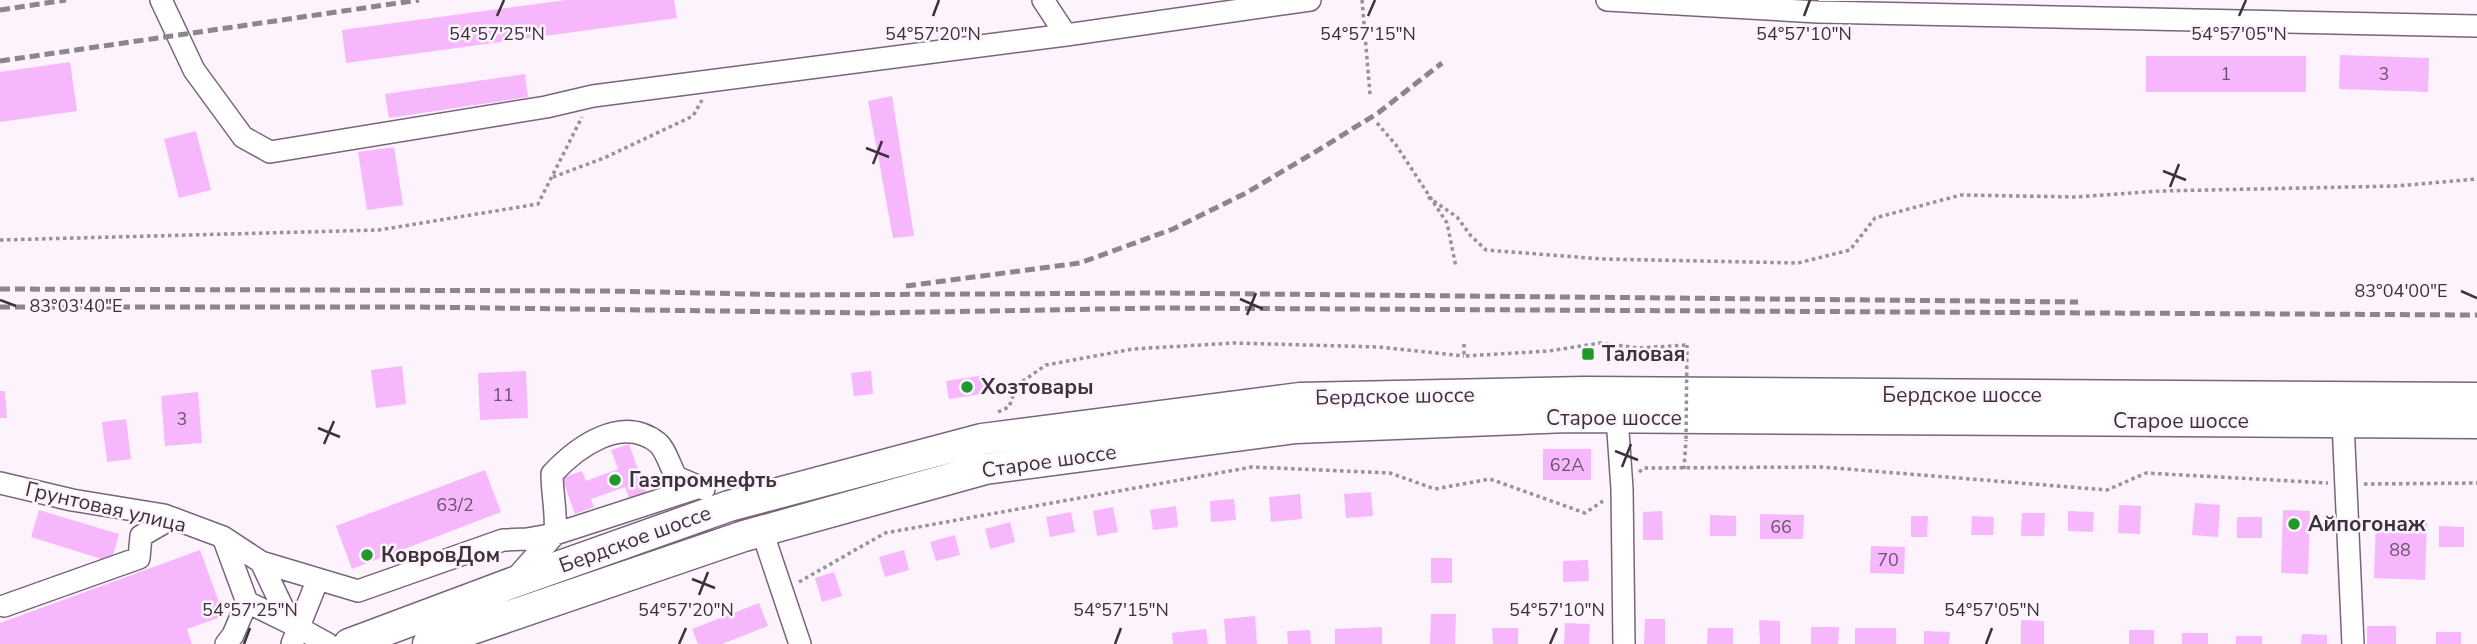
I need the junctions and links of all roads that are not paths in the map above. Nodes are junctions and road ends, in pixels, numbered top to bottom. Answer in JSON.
{"nodes":[{"id":1,"x":161,"y":0,"type":"edge"},
{"id":2,"x":1043,"y":0,"type":"edge"},
{"id":3,"x":1310,"y":0,"type":"edge"},
{"id":4,"x":1607,"y":0,"type":"edge"},
{"id":5,"x":1818,"y":6,"type":"edge"},
{"id":6,"x":2477,"y":26,"type":"edge"},
{"id":7,"x":1066,"y":36,"type":"junction"},
{"id":8,"x":2477,"y":398,"type":"edge"},
{"id":9,"x":1618,"y":417,"type":"junction"},
{"id":10,"x":2343,"y":422,"type":"junction"},
{"id":11,"x":2477,"y":423,"type":"edge"},
{"id":12,"x":0,"y":483,"type":"edge"},
{"id":13,"x":699,"y":486,"type":"junction"},
{"id":14,"x":729,"y":506,"type":"junction"},
{"id":15,"x":172,"y":518,"type":"junction"},
{"id":16,"x":762,"y":531,"type":"junction"},
{"id":17,"x":555,"y":534,"type":"junction"},
{"id":18,"x":223,"y":537,"type":"junction"},
{"id":19,"x":261,"y":562,"type":"junction"},
{"id":20,"x":318,"y":579,"type":"junction"},
{"id":21,"x":512,"y":583,"type":"junction"},
{"id":22,"x":247,"y":602,"type":"junction"},
{"id":23,"x":4,"y":606,"type":"dead end"},
{"id":24,"x":293,"y":631,"type":"edge"},
{"id":25,"x":226,"y":644,"type":"edge"},
{"id":26,"x":328,"y":644,"type":"edge"},
{"id":27,"x":349,"y":644,"type":"edge"},
{"id":28,"x":428,"y":644,"type":"edge"},
{"id":29,"x":800,"y":644,"type":"edge"},
{"id":30,"x":1624,"y":644,"type":"edge"},
{"id":31,"x":2353,"y":644,"type":"edge"}],
"edges":[{"from":1,"to":7,"type":"street"},
{"from":2,"to":7,"type":"street"},
{"from":3,"to":7,"type":"street"},
{"from":4,"to":5,"type":"street"},
{"from":5,"to":6,"type":"street"},
{"from":8,"to":14,"type":"highway","name":"Бердское шоссе"},
{"from":9,"to":10,"type":"highway","name":"Старое шоссе"},
{"from":9,"to":16,"type":"highway","name":"Старое шоссе"},
{"from":9,"to":30,"type":"street"},
{"from":10,"to":11,"type":"highway","name":"Старое шоссе"},
{"from":10,"to":31,"type":"street"},
{"from":12,"to":15,"type":"street","name":"Грунтовая улица"},
{"from":13,"to":14,"type":"street"},
{"from":13,"to":17,"type":"street"},
{"from":13,"to":17,"type":"street"},
{"from":14,"to":21,"type":"highway","name":"Бердское шоссе"},
{"from":15,"to":18,"type":"street","name":"Грунтовая улица"},
{"from":15,"to":23,"type":"street"},
{"from":16,"to":28,"type":"highway","name":"Бердское шоссе"},
{"from":16,"to":29,"type":"street"},
{"from":17,"to":20,"type":"street"},
{"from":17,"to":21,"type":"street"},
{"from":18,"to":19,"type":"street","name":"Грунтовая улица"},
{"from":18,"to":22,"type":"street"},
{"from":19,"to":20,"type":"street"},
{"from":19,"to":24,"type":"street"},
{"from":20,"to":24,"type":"street"},
{"from":21,"to":27,"type":"highway","name":"Бердское шоссе"},
{"from":22,"to":24,"type":"street"},
{"from":22,"to":25,"type":"street"},
{"from":24,"to":26,"type":"street"}]}
